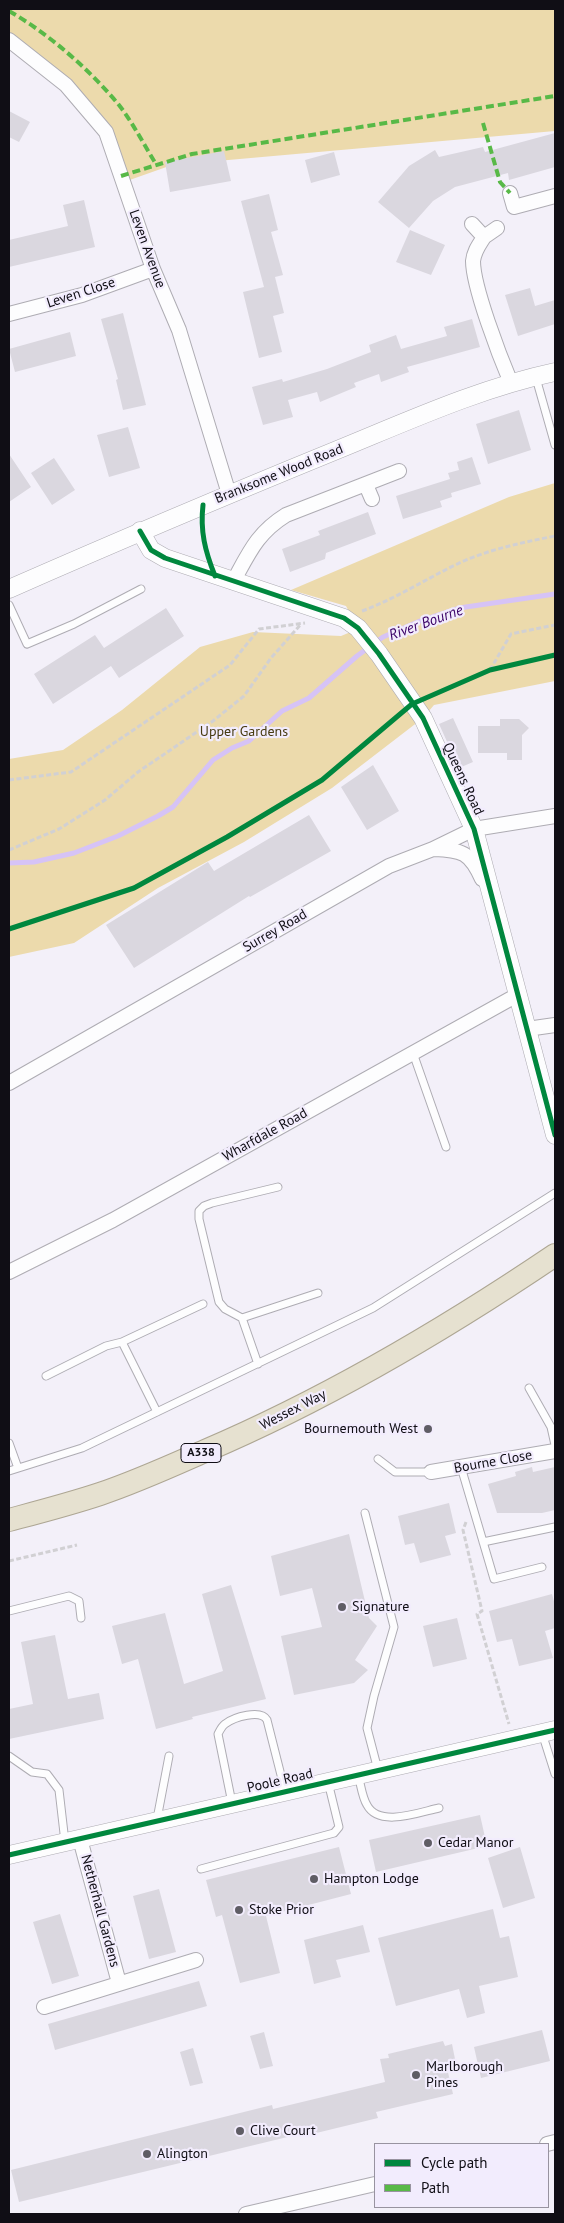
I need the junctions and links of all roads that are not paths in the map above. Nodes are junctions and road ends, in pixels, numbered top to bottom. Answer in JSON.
{"nodes":[{"id":1,"x":9,"y":40,"type":"edge"},
{"id":2,"x":510,"y":193,"type":"dead end"},
{"id":3,"x":555,"y":196,"type":"edge"},
{"id":4,"x":472,"y":224,"type":"dead end"},
{"id":5,"x":497,"y":228,"type":"dead end"},
{"id":6,"x":484,"y":237,"type":"junction"},
{"id":7,"x":153,"y":268,"type":"junction"},
{"id":8,"x":9,"y":314,"type":"edge"},
{"id":9,"x":555,"y":372,"type":"edge"},
{"id":10,"x":536,"y":377,"type":"junction"},
{"id":11,"x":511,"y":383,"type":"junction"},
{"id":12,"x":555,"y":444,"type":"edge"},
{"id":13,"x":399,"y":471,"type":"dead end"},
{"id":14,"x":366,"y":485,"type":"junction"},
{"id":15,"x":229,"y":494,"type":"junction"},
{"id":16,"x":372,"y":499,"type":"dead end"},
{"id":17,"x":140,"y":531,"type":"junction"},
{"id":18,"x":233,"y":582,"type":"junction"},
{"id":19,"x":9,"y":589,"type":"edge"},
{"id":20,"x":140,"y":589,"type":"dead end"},
{"id":21,"x":9,"y":605,"type":"edge"},
{"id":22,"x":555,"y":816,"type":"edge"},
{"id":23,"x":474,"y":829,"type":"junction"},
{"id":24,"x":433,"y":849,"type":"junction"},
{"id":25,"x":492,"y":902,"type":"junction"},
{"id":26,"x":518,"y":994,"type":"junction"},
{"id":27,"x":555,"y":1025,"type":"edge"},
{"id":28,"x":528,"y":1029,"type":"junction"},
{"id":29,"x":413,"y":1053,"type":"junction"},
{"id":30,"x":9,"y":1083,"type":"edge"},
{"id":31,"x":555,"y":1135,"type":"edge"},
{"id":32,"x":446,"y":1147,"type":"dead end"},
{"id":33,"x":278,"y":1188,"type":"dead end"},
{"id":34,"x":555,"y":1193,"type":"edge"},
{"id":35,"x":555,"y":1255,"type":"edge"},
{"id":36,"x":9,"y":1272,"type":"edge"},
{"id":37,"x":318,"y":1293,"type":"dead end"},
{"id":38,"x":203,"y":1304,"type":"dead end"},
{"id":39,"x":242,"y":1318,"type":"junction"},
{"id":40,"x":122,"y":1342,"type":"junction"},
{"id":41,"x":258,"y":1364,"type":"junction"},
{"id":42,"x":46,"y":1376,"type":"dead end"},
{"id":43,"x":528,"y":1388,"type":"dead end"},
{"id":44,"x":157,"y":1412,"type":"junction"},
{"id":45,"x":9,"y":1443,"type":"edge"},
{"id":46,"x":555,"y":1445,"type":"edge"},
{"id":47,"x":555,"y":1451,"type":"edge"},
{"id":48,"x":378,"y":1459,"type":"dead end"},
{"id":49,"x":461,"y":1467,"type":"junction"},
{"id":50,"x":18,"y":1468,"type":"junction"},
{"id":51,"x":9,"y":1471,"type":"edge"},
{"id":52,"x":431,"y":1472,"type":"joint"},
{"id":53,"x":365,"y":1513,"type":"dead end"},
{"id":54,"x":9,"y":1520,"type":"edge"},
{"id":55,"x":555,"y":1526,"type":"edge"},
{"id":56,"x":484,"y":1542,"type":"junction"},
{"id":57,"x":542,"y":1567,"type":"dead end"},
{"id":58,"x":9,"y":1611,"type":"edge"},
{"id":59,"x":81,"y":1618,"type":"dead end"},
{"id":60,"x":549,"y":1731,"type":"edge"},
{"id":61,"x":9,"y":1756,"type":"edge"},
{"id":62,"x":169,"y":1756,"type":"dead end"},
{"id":63,"x":378,"y":1770,"type":"junction"},
{"id":64,"x":555,"y":1774,"type":"edge"},
{"id":65,"x":358,"y":1775,"type":"junction"},
{"id":66,"x":328,"y":1782,"type":"junction"},
{"id":67,"x":285,"y":1792,"type":"junction"},
{"id":68,"x":232,"y":1804,"type":"junction"},
{"id":69,"x":439,"y":1808,"type":"dead end"},
{"id":70,"x":157,"y":1821,"type":"junction"},
{"id":71,"x":73,"y":1840,"type":"junction"},
{"id":72,"x":9,"y":1855,"type":"edge"},
{"id":73,"x":201,"y":1869,"type":"dead end"},
{"id":74,"x":196,"y":1960,"type":"dead end"},
{"id":75,"x":119,"y":1983,"type":"junction"},
{"id":76,"x":44,"y":2007,"type":"dead end"},
{"id":77,"x":374,"y":2184,"type":"edge"},
{"id":78,"x":246,"y":2214,"type":"edge"}],
"edges":[{"from":1,"to":7,"type":"street","name":"Leven Avenue"},
{"from":2,"to":3,"type":"street"},
{"from":4,"to":6,"type":"street"},
{"from":5,"to":6,"type":"street"},
{"from":6,"to":11,"type":"street"},
{"from":7,"to":8,"type":"street","name":"Leven Close"},
{"from":7,"to":15,"type":"street","name":"Leven Avenue"},
{"from":9,"to":10,"type":"street","name":"Branksome Wood Road"},
{"from":10,"to":11,"type":"street","name":"Branksome Wood Road"},
{"from":10,"to":12,"type":"lane"},
{"from":11,"to":15,"type":"street","name":"Branksome Wood Road"},
{"from":13,"to":14,"type":"street"},
{"from":14,"to":16,"type":"street"},
{"from":14,"to":18,"type":"street"},
{"from":15,"to":17,"type":"street","name":"Branksome Wood Road"},
{"from":17,"to":18,"type":"street","name":"Queens Road"},
{"from":17,"to":19,"type":"street","name":"Branksome Wood Road"},
{"from":18,"to":23,"type":"street","name":"Queens Road"},
{"from":20,"to":21,"type":"lane"},
{"from":22,"to":23,"type":"street","name":"Surrey Road"},
{"from":23,"to":24,"type":"street","name":"Surrey Road"},
{"from":23,"to":25,"type":"street","name":"Queens Road"},
{"from":24,"to":25,"type":"street","name":"Queens Road"},
{"from":24,"to":30,"type":"street","name":"Surrey Road"},
{"from":25,"to":26,"type":"street","name":"Queens Road"},
{"from":26,"to":28,"type":"street","name":"Queens Road"},
{"from":26,"to":29,"type":"street","name":"Wharfdale Road"},
{"from":27,"to":28,"type":"street"},
{"from":28,"to":31,"type":"street","name":"Queens Road"},
{"from":29,"to":32,"type":"lane"},
{"from":29,"to":36,"type":"street","name":"Wharfdale Road"},
{"from":33,"to":39,"type":"lane"},
{"from":34,"to":41,"type":"lane"},
{"from":35,"to":54,"type":"highway","name":"Wessex Way","number":"A338"},
{"from":37,"to":39,"type":"lane"},
{"from":38,"to":40,"type":"lane"},
{"from":39,"to":41,"type":"lane"},
{"from":40,"to":42,"type":"lane"},
{"from":40,"to":44,"type":"lane"},
{"from":41,"to":44,"type":"lane"},
{"from":43,"to":46,"type":"lane"},
{"from":44,"to":50,"type":"lane"},
{"from":45,"to":50,"type":"lane"},
{"from":47,"to":49,"type":"street","name":"Bourne Close"},
{"from":48,"to":52,"type":"lane"},
{"from":49,"to":52,"type":"street","name":"Bourne Close"},
{"from":49,"to":56,"type":"lane"},
{"from":50,"to":51,"type":"lane"},
{"from":53,"to":63,"type":"lane"},
{"from":55,"to":56,"type":"lane"},
{"from":56,"to":57,"type":"lane"},
{"from":58,"to":59,"type":"lane"},
{"from":60,"to":63,"type":"street","name":"Poole Road"},
{"from":60,"to":64,"type":"lane"},
{"from":61,"to":71,"type":"lane"},
{"from":62,"to":70,"type":"lane"},
{"from":63,"to":65,"type":"street","name":"Poole Road"},
{"from":65,"to":66,"type":"street","name":"Poole Road"},
{"from":65,"to":69,"type":"lane"},
{"from":66,"to":67,"type":"street","name":"Poole Road"},
{"from":66,"to":73,"type":"lane"},
{"from":67,"to":68,"type":"street","name":"Poole Road"},
{"from":67,"to":68,"type":"lane"},
{"from":68,"to":70,"type":"street","name":"Poole Road"},
{"from":70,"to":71,"type":"street","name":"Poole Road"},
{"from":71,"to":72,"type":"street","name":"Poole Road"},
{"from":71,"to":75,"type":"street","name":"Netherhall Gardens"},
{"from":74,"to":75,"type":"street","name":"Netherhall Gardens"},
{"from":75,"to":76,"type":"street","name":"Netherhall Gardens"},
{"from":77,"to":78,"type":"street"}]}
